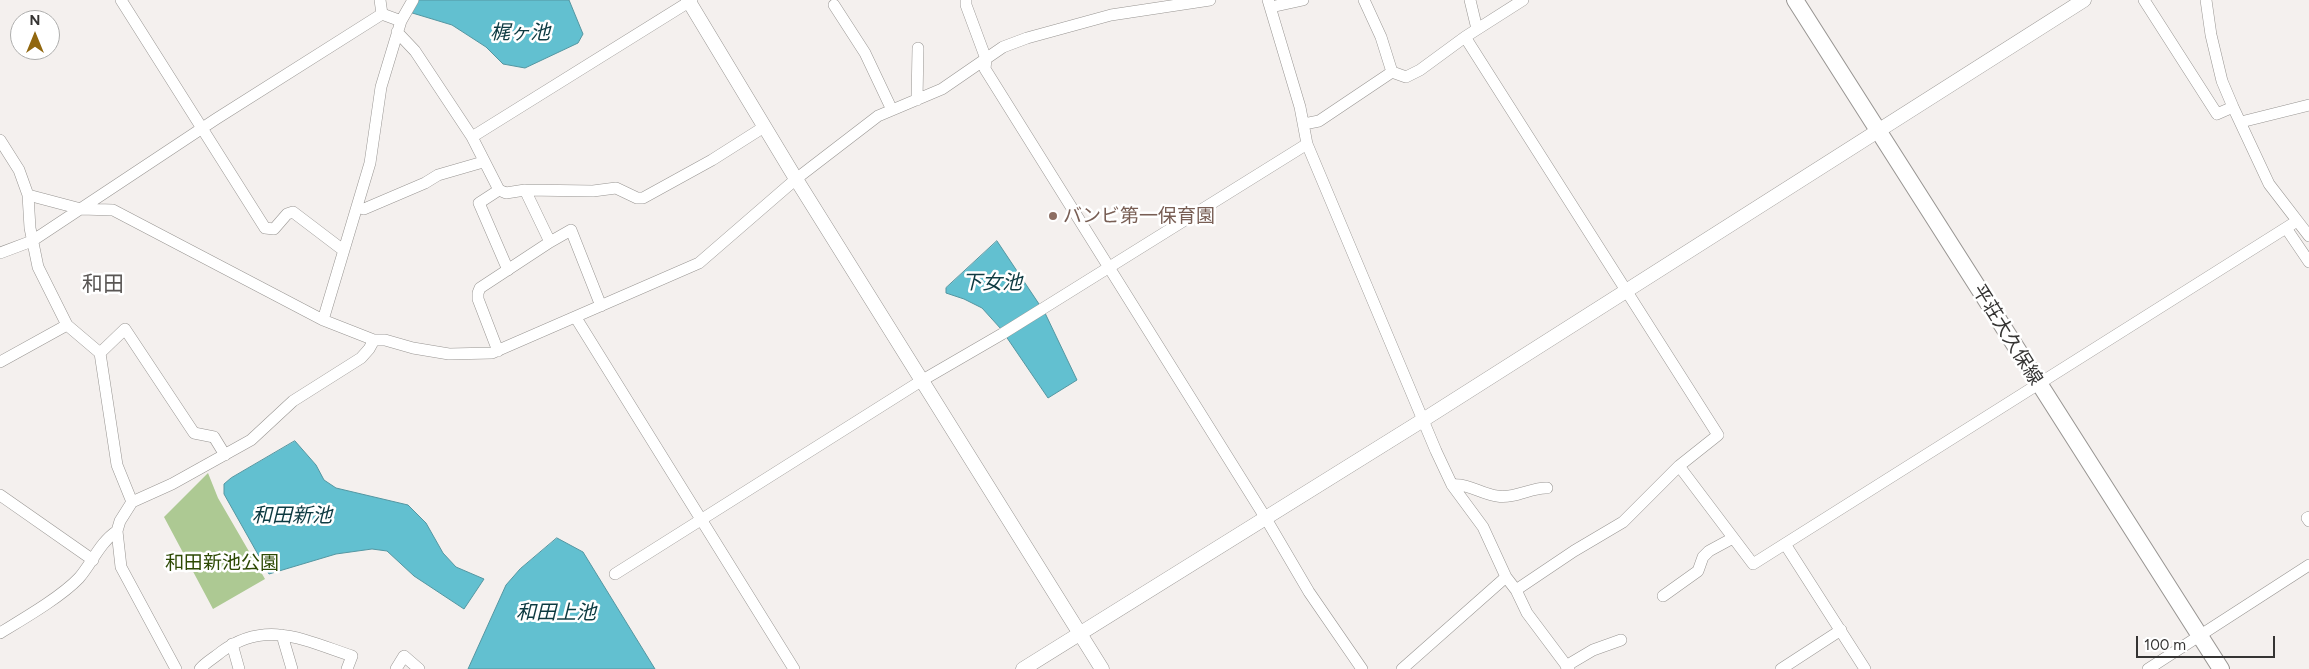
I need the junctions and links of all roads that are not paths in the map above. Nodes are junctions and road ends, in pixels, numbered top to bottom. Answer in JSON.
{"nodes":[{"id":1,"x":122,"y":0,"type":"edge"},
{"id":2,"x":380,"y":0,"type":"edge"},
{"id":3,"x":413,"y":0,"type":"edge"},
{"id":4,"x":966,"y":0,"type":"edge"},
{"id":5,"x":1210,"y":0,"type":"edge"},
{"id":6,"x":1303,"y":0,"type":"edge"},
{"id":7,"x":1364,"y":0,"type":"edge"},
{"id":8,"x":1470,"y":0,"type":"edge"},
{"id":9,"x":1523,"y":0,"type":"edge"},
{"id":10,"x":1795,"y":0,"type":"edge"},
{"id":11,"x":2084,"y":0,"type":"edge"},
{"id":12,"x":2144,"y":0,"type":"edge"},
{"id":13,"x":2206,"y":0,"type":"edge"},
{"id":14,"x":689,"y":1,"type":"edge"},
{"id":15,"x":1270,"y":3,"type":"edge"},
{"id":16,"x":834,"y":5,"type":"dead end"},
{"id":17,"x":382,"y":14,"type":"junction"},
{"id":18,"x":401,"y":21,"type":"junction"},
{"id":19,"x":1477,"y":29,"type":"junction"},
{"id":20,"x":397,"y":32,"type":"junction"},
{"id":21,"x":1465,"y":37,"type":"junction"},
{"id":22,"x":918,"y":48,"type":"dead end"},
{"id":23,"x":986,"y":59,"type":"junction"},
{"id":24,"x":1392,"y":72,"type":"junction"},
{"id":25,"x":918,"y":100,"type":"junction"},
{"id":26,"x":2309,"y":105,"type":"edge"},
{"id":27,"x":2233,"y":107,"type":"junction"},
{"id":28,"x":892,"y":110,"type":"junction"},
{"id":29,"x":2241,"y":122,"type":"junction"},
{"id":30,"x":1304,"y":124,"type":"junction"},
{"id":31,"x":764,"y":127,"type":"junction"},
{"id":32,"x":202,"y":129,"type":"junction"},
{"id":33,"x":1879,"y":130,"type":"junction"},
{"id":34,"x":472,"y":137,"type":"junction"},
{"id":35,"x":0,"y":140,"type":"edge"},
{"id":36,"x":1306,"y":144,"type":"junction"},
{"id":37,"x":483,"y":162,"type":"junction"},
{"id":38,"x":796,"y":180,"type":"junction"},
{"id":39,"x":499,"y":190,"type":"junction"},
{"id":40,"x":525,"y":190,"type":"junction"},
{"id":41,"x":28,"y":194,"type":"junction"},
{"id":42,"x":358,"y":207,"type":"junction"},
{"id":43,"x":81,"y":209,"type":"junction"},
{"id":44,"x":2297,"y":221,"type":"junction"},
{"id":45,"x":2286,"y":228,"type":"junction"},
{"id":46,"x":2309,"y":236,"type":"edge"},
{"id":47,"x":32,"y":241,"type":"junction"},
{"id":48,"x":550,"y":242,"type":"junction"},
{"id":49,"x":343,"y":250,"type":"junction"},
{"id":50,"x":0,"y":253,"type":"edge"},
{"id":51,"x":2309,"y":262,"type":"edge"},
{"id":52,"x":1108,"y":266,"type":"junction"},
{"id":53,"x":508,"y":270,"type":"junction"},
{"id":54,"x":1627,"y":291,"type":"junction"},
{"id":55,"x":601,"y":306,"type":"junction"},
{"id":56,"x":576,"y":318,"type":"junction"},
{"id":57,"x":323,"y":320,"type":"junction"},
{"id":58,"x":68,"y":325,"type":"junction"},
{"id":59,"x":374,"y":340,"type":"junction"},
{"id":60,"x":498,"y":351,"type":"junction"},
{"id":61,"x":100,"y":353,"type":"junction"},
{"id":62,"x":0,"y":362,"type":"edge"},
{"id":63,"x":921,"y":381,"type":"junction"},
{"id":64,"x":2038,"y":384,"type":"junction"},
{"id":65,"x":1423,"y":420,"type":"junction"},
{"id":66,"x":225,"y":455,"type":"junction"},
{"id":67,"x":1679,"y":466,"type":"junction"},
{"id":68,"x":1452,"y":485,"type":"junction"},
{"id":69,"x":1547,"y":488,"type":"dead end"},
{"id":70,"x":0,"y":495,"type":"edge"},
{"id":71,"x":132,"y":502,"type":"junction"},
{"id":72,"x":1265,"y":517,"type":"junction"},
{"id":73,"x":2309,"y":517,"type":"edge"},
{"id":74,"x":703,"y":521,"type":"junction"},
{"id":75,"x":2309,"y":521,"type":"edge"},
{"id":76,"x":117,"y":531,"type":"junction"},
{"id":77,"x":1733,"y":538,"type":"junction"},
{"id":78,"x":1785,"y":544,"type":"junction"},
{"id":79,"x":92,"y":560,"type":"junction"},
{"id":80,"x":2309,"y":565,"type":"edge"},
{"id":81,"x":615,"y":574,"type":"dead end"},
{"id":82,"x":1506,"y":578,"type":"junction"},
{"id":83,"x":1516,"y":590,"type":"junction"},
{"id":84,"x":1663,"y":596,"type":"dead end"},
{"id":85,"x":1841,"y":630,"type":"junction"},
{"id":86,"x":0,"y":633,"type":"edge"},
{"id":87,"x":1079,"y":633,"type":"junction"},
{"id":88,"x":282,"y":635,"type":"junction"},
{"id":89,"x":2201,"y":636,"type":"junction"},
{"id":90,"x":1621,"y":640,"type":"dead end"},
{"id":91,"x":232,"y":644,"type":"junction"},
{"id":92,"x":1567,"y":667,"type":"edge"},
{"id":93,"x":176,"y":669,"type":"edge"},
{"id":94,"x":200,"y":669,"type":"edge"},
{"id":95,"x":239,"y":669,"type":"edge"},
{"id":96,"x":292,"y":669,"type":"edge"},
{"id":97,"x":347,"y":669,"type":"edge"},
{"id":98,"x":396,"y":669,"type":"edge"},
{"id":99,"x":419,"y":669,"type":"edge"},
{"id":100,"x":794,"y":669,"type":"edge"},
{"id":101,"x":1023,"y":669,"type":"edge"},
{"id":102,"x":1102,"y":669,"type":"edge"},
{"id":103,"x":1362,"y":669,"type":"edge"},
{"id":104,"x":1402,"y":669,"type":"edge"},
{"id":105,"x":1782,"y":669,"type":"edge"},
{"id":106,"x":1865,"y":669,"type":"edge"},
{"id":107,"x":2148,"y":669,"type":"edge"},
{"id":108,"x":2221,"y":669,"type":"edge"}],
"edges":[{"from":1,"to":32,"type":"street"},
{"from":2,"to":17,"type":"street"},
{"from":3,"to":18,"type":"street"},
{"from":4,"to":23,"type":"street"},
{"from":5,"to":23,"type":"street"},
{"from":6,"to":15,"type":"street"},
{"from":7,"to":24,"type":"street"},
{"from":8,"to":19,"type":"street"},
{"from":9,"to":19,"type":"street"},
{"from":10,"to":33,"type":"main road","name":"平荘大久保線"},
{"from":11,"to":33,"type":"street"},
{"from":12,"to":27,"type":"street"},
{"from":13,"to":27,"type":"street"},
{"from":14,"to":31,"type":"street"},
{"from":14,"to":34,"type":"street"},
{"from":15,"to":30,"type":"street"},
{"from":16,"to":28,"type":"street"},
{"from":17,"to":18,"type":"street"},
{"from":17,"to":32,"type":"street"},
{"from":18,"to":20,"type":"street"},
{"from":19,"to":21,"type":"street"},
{"from":20,"to":34,"type":"street"},
{"from":20,"to":42,"type":"street"},
{"from":21,"to":24,"type":"street"},
{"from":21,"to":54,"type":"street"},
{"from":22,"to":25,"type":"street"},
{"from":23,"to":25,"type":"street"},
{"from":23,"to":52,"type":"street"},
{"from":24,"to":30,"type":"street"},
{"from":25,"to":28,"type":"street"},
{"from":26,"to":29,"type":"street"},
{"from":27,"to":29,"type":"street"},
{"from":28,"to":38,"type":"street"},
{"from":29,"to":44,"type":"street"},
{"from":30,"to":36,"type":"street"},
{"from":31,"to":38,"type":"street"},
{"from":31,"to":40,"type":"street"},
{"from":32,"to":43,"type":"street"},
{"from":32,"to":49,"type":"street"},
{"from":33,"to":54,"type":"street"},
{"from":33,"to":64,"type":"main road","name":"平荘大久保線"},
{"from":34,"to":37,"type":"street"},
{"from":35,"to":41,"type":"street"},
{"from":36,"to":52,"type":"street"},
{"from":36,"to":65,"type":"street"},
{"from":37,"to":39,"type":"street"},
{"from":37,"to":42,"type":"street"},
{"from":38,"to":55,"type":"street"},
{"from":38,"to":63,"type":"street"},
{"from":39,"to":40,"type":"street"},
{"from":39,"to":53,"type":"street"},
{"from":40,"to":48,"type":"street"},
{"from":41,"to":43,"type":"street"},
{"from":41,"to":47,"type":"street"},
{"from":42,"to":49,"type":"street"},
{"from":43,"to":47,"type":"street"},
{"from":43,"to":57,"type":"street"},
{"from":44,"to":45,"type":"street"},
{"from":44,"to":46,"type":"street"},
{"from":45,"to":51,"type":"street"},
{"from":45,"to":64,"type":"street"},
{"from":47,"to":50,"type":"street"},
{"from":47,"to":58,"type":"street"},
{"from":48,"to":53,"type":"street"},
{"from":48,"to":55,"type":"street"},
{"from":49,"to":57,"type":"street"},
{"from":52,"to":63,"type":"street"},
{"from":52,"to":72,"type":"street"},
{"from":53,"to":60,"type":"street"},
{"from":54,"to":65,"type":"street"},
{"from":54,"to":67,"type":"street"},
{"from":55,"to":56,"type":"street"},
{"from":56,"to":60,"type":"street"},
{"from":56,"to":74,"type":"street"},
{"from":57,"to":59,"type":"street"},
{"from":58,"to":61,"type":"street"},
{"from":58,"to":62,"type":"street"},
{"from":59,"to":60,"type":"street"},
{"from":59,"to":66,"type":"street"},
{"from":61,"to":66,"type":"street"},
{"from":61,"to":71,"type":"street"},
{"from":63,"to":74,"type":"street"},
{"from":63,"to":87,"type":"street"},
{"from":64,"to":78,"type":"street"},
{"from":64,"to":89,"type":"main road","name":"平荘大久保線"},
{"from":65,"to":68,"type":"street"},
{"from":65,"to":72,"type":"street"},
{"from":66,"to":71,"type":"street"},
{"from":67,"to":77,"type":"street"},
{"from":67,"to":83,"type":"street"},
{"from":68,"to":69,"type":"street"},
{"from":68,"to":82,"type":"street"},
{"from":70,"to":79,"type":"street"},
{"from":71,"to":76,"type":"street"},
{"from":72,"to":87,"type":"street"},
{"from":72,"to":103,"type":"street"},
{"from":73,"to":75,"type":"street"},
{"from":74,"to":81,"type":"street"},
{"from":74,"to":100,"type":"street"},
{"from":76,"to":79,"type":"street"},
{"from":76,"to":93,"type":"street"},
{"from":77,"to":78,"type":"street"},
{"from":77,"to":84,"type":"street"},
{"from":78,"to":85,"type":"street"},
{"from":79,"to":86,"type":"street"},
{"from":80,"to":89,"type":"street"},
{"from":82,"to":83,"type":"street"},
{"from":82,"to":104,"type":"street"},
{"from":83,"to":92,"type":"street"},
{"from":85,"to":105,"type":"street"},
{"from":85,"to":106,"type":"street"},
{"from":87,"to":101,"type":"street"},
{"from":87,"to":102,"type":"street"},
{"from":88,"to":91,"type":"street"},
{"from":88,"to":96,"type":"street"},
{"from":88,"to":97,"type":"street"},
{"from":89,"to":107,"type":"street"},
{"from":89,"to":108,"type":"main road","name":"平荘大久保線"},
{"from":90,"to":92,"type":"street"},
{"from":91,"to":94,"type":"street"},
{"from":91,"to":95,"type":"street"},
{"from":98,"to":99,"type":"street"}]}
